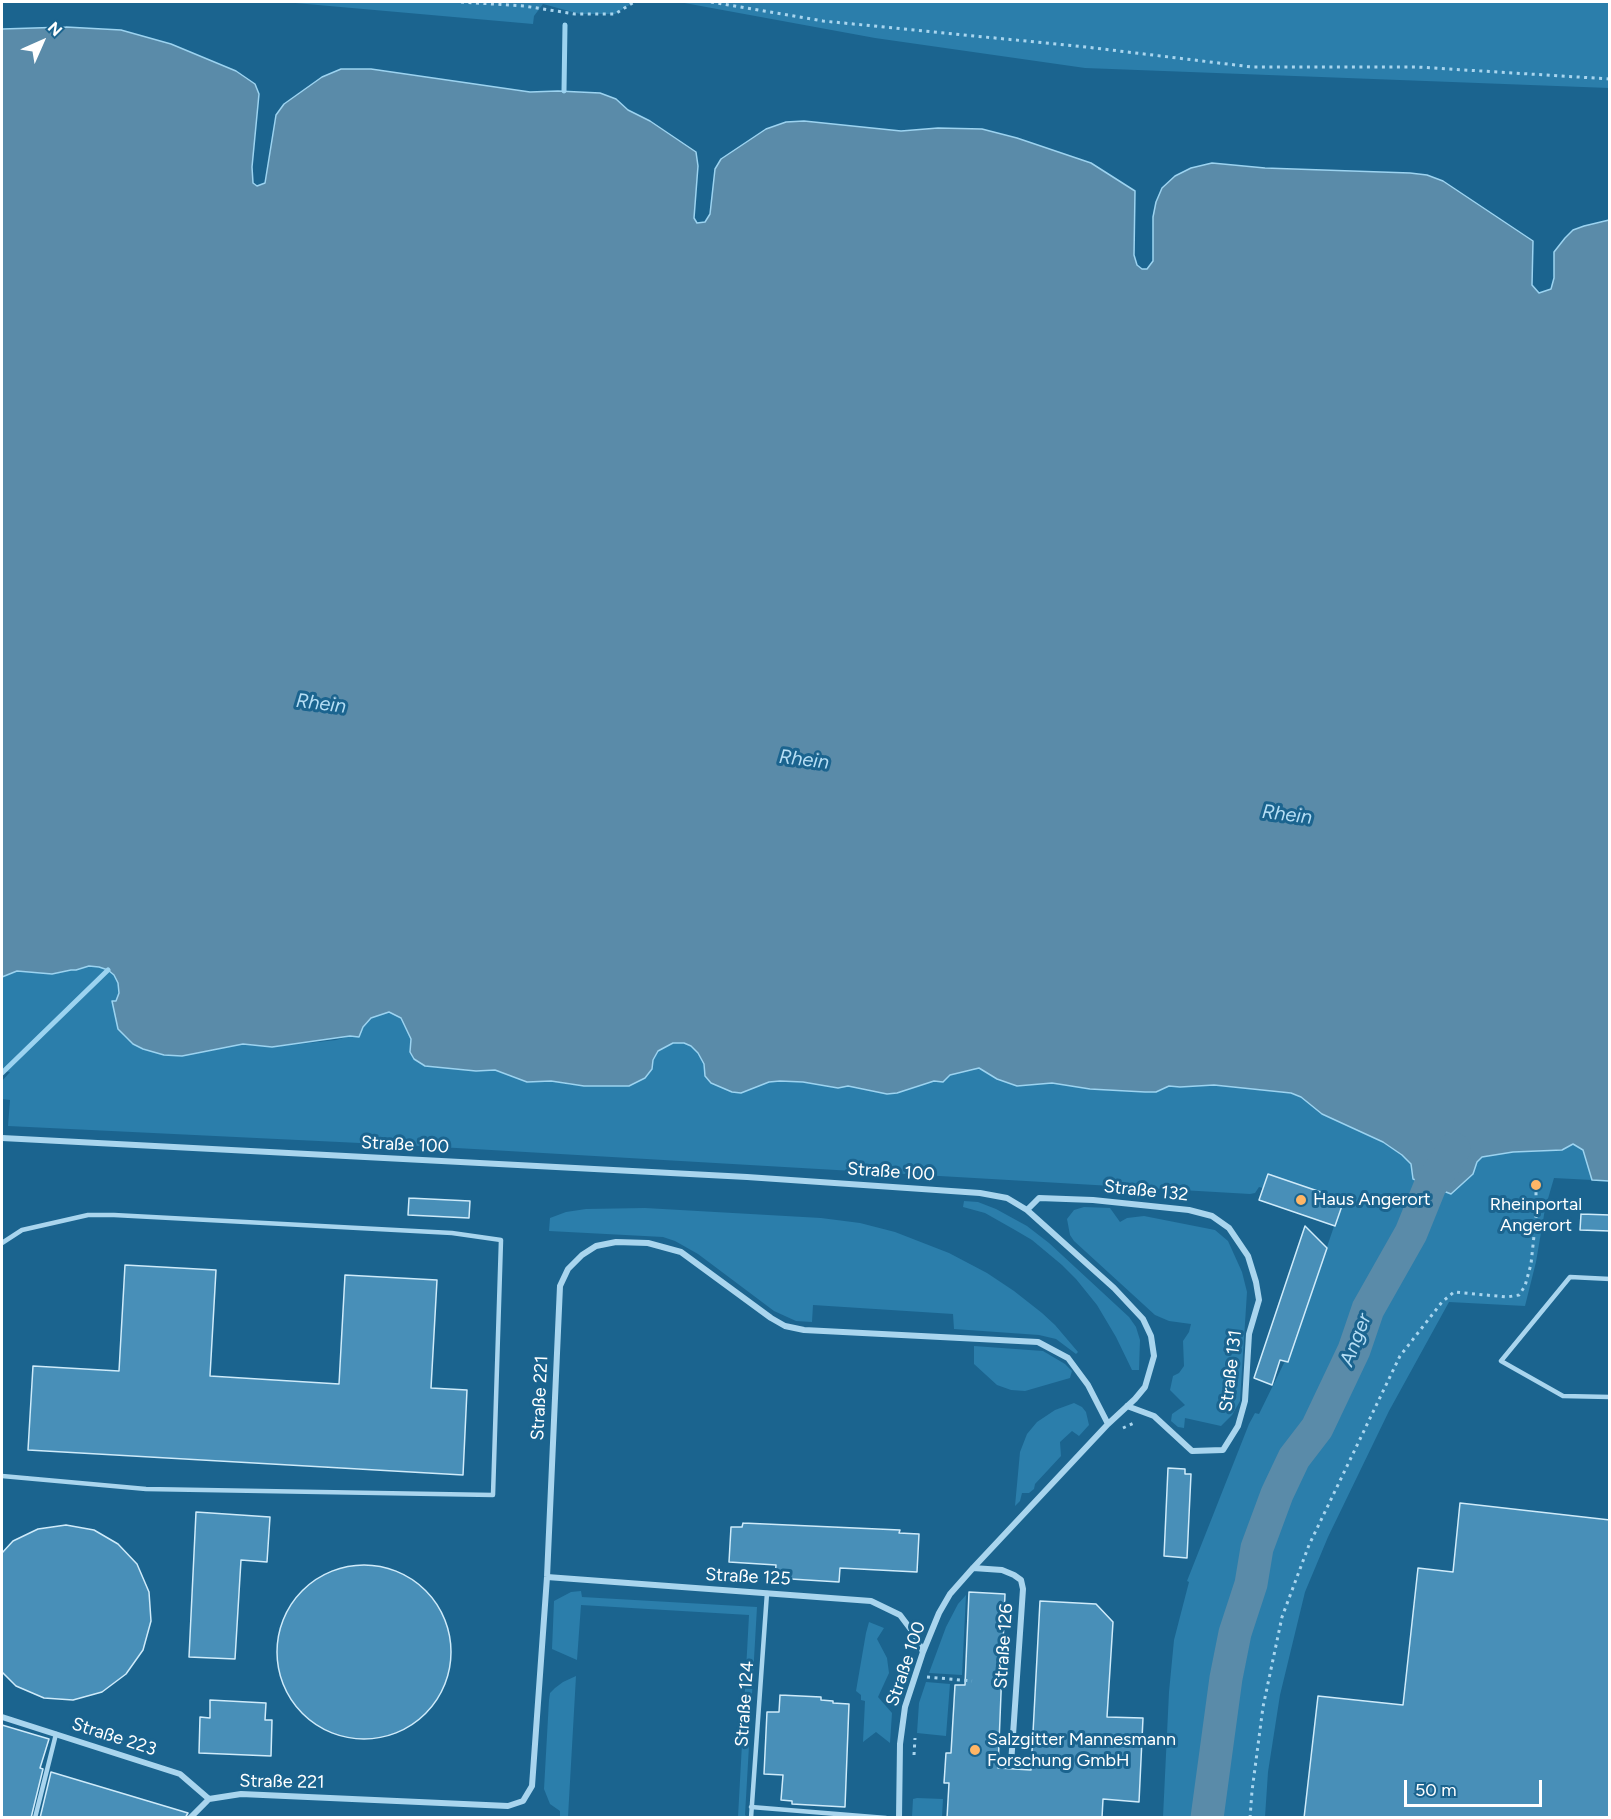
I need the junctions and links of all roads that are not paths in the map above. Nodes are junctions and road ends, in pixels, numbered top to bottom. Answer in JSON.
{"nodes":[{"id":1,"x":2,"y":1138,"type":"edge"},
{"id":2,"x":1027,"y":1210,"type":"junction"},
{"id":3,"x":2,"y":1243,"type":"edge"},
{"id":4,"x":1248,"y":1256,"type":"joint"},
{"id":5,"x":1610,"y":1279,"type":"edge"},
{"id":6,"x":1610,"y":1397,"type":"edge"},
{"id":7,"x":1127,"y":1406,"type":"junction"},
{"id":8,"x":1108,"y":1424,"type":"junction"},
{"id":9,"x":2,"y":1476,"type":"edge"},
{"id":10,"x":973,"y":1568,"type":"junction"},
{"id":11,"x":547,"y":1577,"type":"junction"},
{"id":12,"x":767,"y":1593,"type":"junction"},
{"id":13,"x":923,"y":1652,"type":"junction"},
{"id":14,"x":2,"y":1717,"type":"edge"},
{"id":15,"x":56,"y":1734,"type":"junction"},
{"id":16,"x":1011,"y":1764,"type":"dead end"},
{"id":17,"x":209,"y":1799,"type":"junction"},
{"id":18,"x":751,"y":1807,"type":"junction"},
{"id":19,"x":34,"y":1818,"type":"edge"},
{"id":20,"x":190,"y":1818,"type":"edge"},
{"id":21,"x":751,"y":1818,"type":"edge"},
{"id":22,"x":886,"y":1818,"type":"edge"},
{"id":23,"x":899,"y":1818,"type":"edge"}],
"edges":[{"from":1,"to":2,"type":"street","name":"Straße 100"},
{"from":2,"to":4,"type":"street","name":"Straße 132"},
{"from":2,"to":7,"type":"street","name":"Straße 100"},
{"from":3,"to":9,"type":"lane"},
{"from":4,"to":7,"type":"street","name":"Straße 131"},
{"from":5,"to":6,"type":"lane"},
{"from":7,"to":8,"type":"street","name":"Straße 100"},
{"from":8,"to":10,"type":"street","name":"Straße 100"},
{"from":8,"to":11,"type":"street","name":"Straße 221"},
{"from":10,"to":13,"type":"street","name":"Straße 100"},
{"from":10,"to":16,"type":"street","name":"Straße 126"},
{"from":11,"to":12,"type":"street","name":"Straße 125"},
{"from":11,"to":17,"type":"street","name":"Straße 221"},
{"from":12,"to":13,"type":"street","name":"Straße 125"},
{"from":12,"to":18,"type":"lane","name":"Straße 124"},
{"from":13,"to":23,"type":"street","name":"Straße 100"},
{"from":14,"to":15,"type":"street","name":"Straße 223"},
{"from":15,"to":17,"type":"street","name":"Straße 223"},
{"from":15,"to":19,"type":"lane"},
{"from":17,"to":20,"type":"street"},
{"from":18,"to":21,"type":"lane","name":"Straße 124"},
{"from":18,"to":22,"type":"lane"}]}
